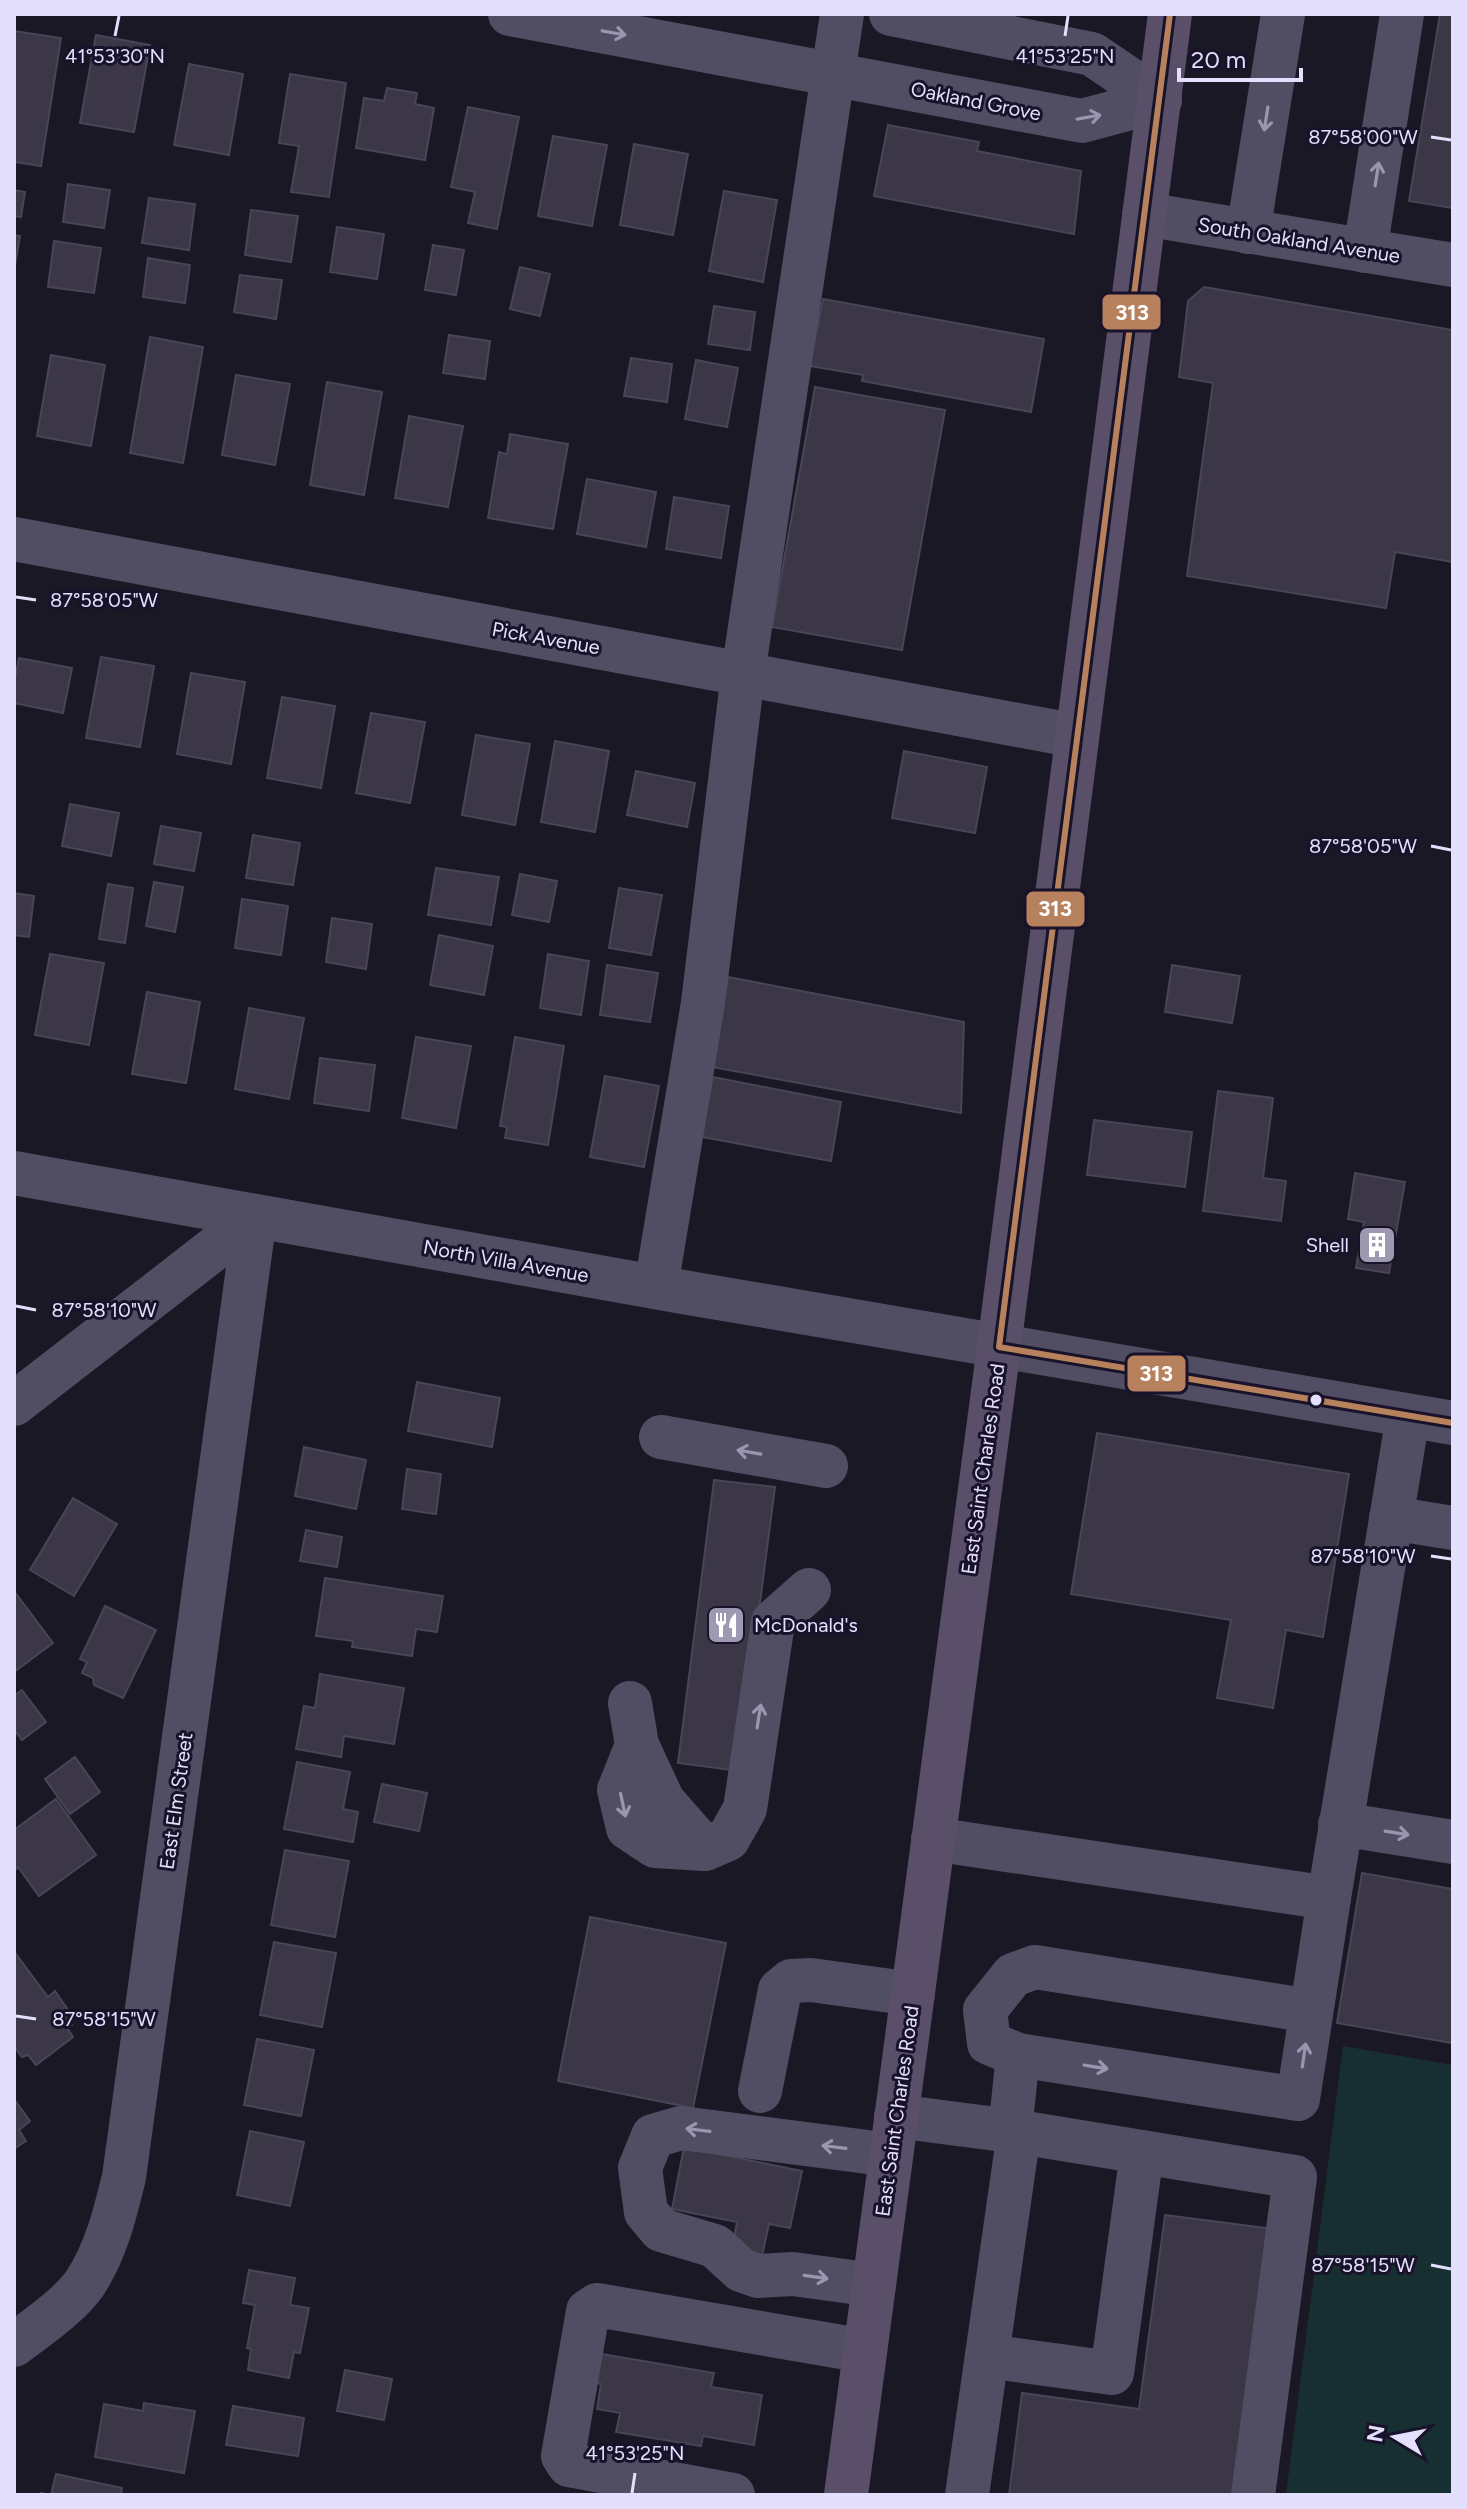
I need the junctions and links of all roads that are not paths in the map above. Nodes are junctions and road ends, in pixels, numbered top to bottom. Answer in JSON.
{"nodes":[{"id":1,"x":510,"y":14,"type":"edge"},
{"id":2,"x":842,"y":14,"type":"edge"},
{"id":3,"x":891,"y":14,"type":"edge"},
{"id":4,"x":1170,"y":14,"type":"edge"},
{"id":5,"x":1283,"y":14,"type":"edge"},
{"id":6,"x":1402,"y":14,"type":"edge"},
{"id":7,"x":832,"y":74,"type":"junction"},
{"id":8,"x":1160,"y":100,"type":"junction"},
{"id":9,"x":1144,"y":214,"type":"junction"},
{"id":10,"x":1248,"y":232,"type":"junction"},
{"id":11,"x":1365,"y":251,"type":"junction"},
{"id":12,"x":1453,"y":265,"type":"edge"},
{"id":13,"x":14,"y":539,"type":"edge"},
{"id":14,"x":743,"y":674,"type":"junction"},
{"id":15,"x":1077,"y":736,"type":"junction"},
{"id":16,"x":14,"y":1173,"type":"edge"},
{"id":17,"x":255,"y":1217,"type":"junction"},
{"id":18,"x":656,"y":1287,"type":"junction"},
{"id":19,"x":999,"y":1347,"type":"junction"},
{"id":20,"x":14,"y":1404,"type":"edge"},
{"id":21,"x":1408,"y":1416,"type":"junction"},
{"id":22,"x":1453,"y":1423,"type":"edge"},
{"id":23,"x":661,"y":1437,"type":"dead end"},
{"id":24,"x":826,"y":1466,"type":"dead end"},
{"id":25,"x":1391,"y":1518,"type":"junction"},
{"id":26,"x":1453,"y":1528,"type":"edge"},
{"id":27,"x":809,"y":1590,"type":"dead end"},
{"id":28,"x":634,"y":1724,"type":"dead end"},
{"id":29,"x":1340,"y":1824,"type":"junction"},
{"id":30,"x":933,"y":1839,"type":"junction"},
{"id":31,"x":1453,"y":1842,"type":"edge"},
{"id":32,"x":1329,"y":1898,"type":"junction"},
{"id":33,"x":913,"y":1994,"type":"junction"},
{"id":34,"x":1311,"y":2011,"type":"junction"},
{"id":35,"x":1018,"y":2055,"type":"junction"},
{"id":36,"x":760,"y":2091,"type":"dead end"},
{"id":37,"x":1014,"y":2131,"type":"junction"},
{"id":38,"x":894,"y":2135,"type":"junction"},
{"id":39,"x":1142,"y":2152,"type":"junction"},
{"id":40,"x":874,"y":2285,"type":"junction"},
{"id":41,"x":14,"y":2345,"type":"edge"},
{"id":42,"x":865,"y":2351,"type":"junction"},
{"id":43,"x":987,"y":2356,"type":"junction"},
{"id":44,"x":733,"y":2495,"type":"edge"},
{"id":45,"x":846,"y":2495,"type":"edge"},
{"id":46,"x":967,"y":2495,"type":"edge"},
{"id":47,"x":1253,"y":2495,"type":"edge"}],
"edges":[{"from":1,"to":7,"type":"street","name":"Oakland Grove","one_way":true},
{"from":2,"to":7,"type":"street"},
{"from":3,"to":8,"type":"street"},
{"from":4,"to":8,"type":"main road","name":"East Saint Charles Road"},
{"from":5,"to":10,"type":"street","one_way":true},
{"from":11,"to":6,"type":"street","one_way":true},
{"from":7,"to":8,"type":"street","name":"Oakland Grove","one_way":true},
{"from":7,"to":14,"type":"street"},
{"from":8,"to":9,"type":"main road","name":"East Saint Charles Road"},
{"from":9,"to":10,"type":"street","name":"South Oakland Avenue"},
{"from":9,"to":15,"type":"main road","name":"East Saint Charles Road"},
{"from":10,"to":11,"type":"street","name":"South Oakland Avenue"},
{"from":11,"to":12,"type":"street","name":"South Oakland Avenue"},
{"from":13,"to":14,"type":"street","name":"Pick Avenue"},
{"from":14,"to":15,"type":"street","name":"Pick Avenue"},
{"from":14,"to":18,"type":"street"},
{"from":15,"to":19,"type":"main road","name":"East Saint Charles Road"},
{"from":16,"to":17,"type":"street","name":"North Villa Avenue"},
{"from":17,"to":18,"type":"street","name":"North Villa Avenue"},
{"from":17,"to":20,"type":"street"},
{"from":17,"to":41,"type":"street","name":"East Elm Street"},
{"from":18,"to":19,"type":"street","name":"North Villa Avenue"},
{"from":19,"to":21,"type":"street","name":"North Villa Avenue"},
{"from":19,"to":30,"type":"main road","name":"East Saint Charles Road"},
{"from":21,"to":22,"type":"street","name":"North Villa Avenue"},
{"from":21,"to":25,"type":"street"},
{"from":24,"to":23,"type":"street","one_way":true},
{"from":25,"to":26,"type":"street"},
{"from":25,"to":29,"type":"street"},
{"from":28,"to":27,"type":"street","one_way":true},
{"from":29,"to":31,"type":"street","one_way":true},
{"from":29,"to":32,"type":"street"},
{"from":30,"to":32,"type":"street"},
{"from":30,"to":33,"type":"main road","name":"East Saint Charles Road"},
{"from":32,"to":34,"type":"street"},
{"from":33,"to":36,"type":"street"},
{"from":33,"to":38,"type":"main road","name":"East Saint Charles Road"},
{"from":35,"to":34,"type":"street","one_way":true},
{"from":34,"to":35,"type":"street"},
{"from":35,"to":37,"type":"street"},
{"from":37,"to":38,"type":"street"},
{"from":37,"to":39,"type":"street"},
{"from":37,"to":43,"type":"street"},
{"from":38,"to":40,"type":"main road","name":"East Saint Charles Road"},
{"from":38,"to":40,"type":"street","one_way":true},
{"from":39,"to":43,"type":"street"},
{"from":39,"to":47,"type":"street"},
{"from":40,"to":42,"type":"main road","name":"East Saint Charles Road"},
{"from":42,"to":44,"type":"street"},
{"from":42,"to":45,"type":"main road","name":"East Saint Charles Road"},
{"from":43,"to":46,"type":"street"}]}
